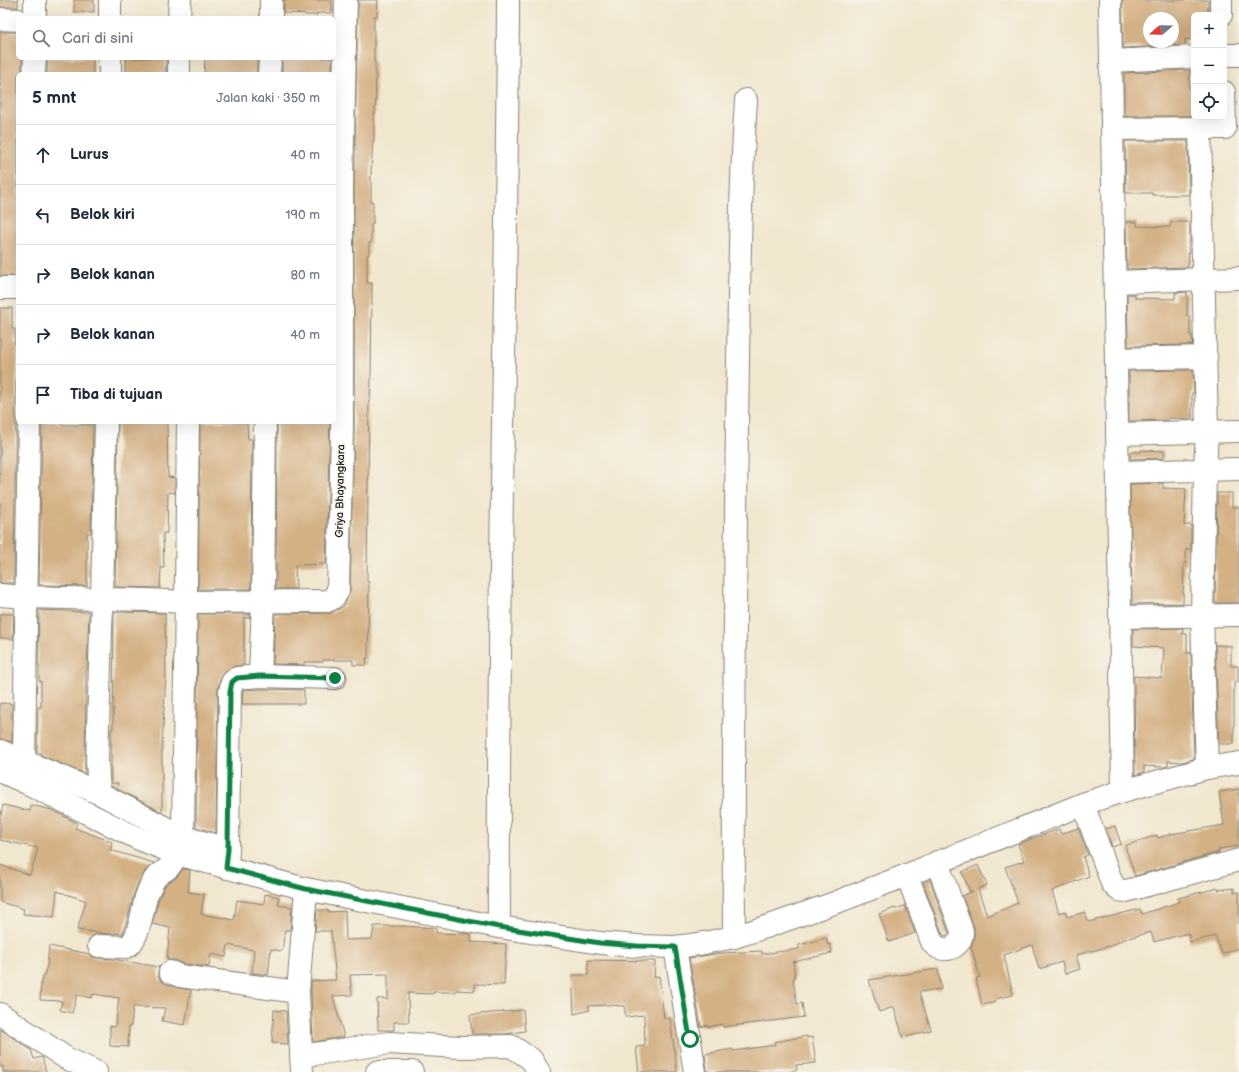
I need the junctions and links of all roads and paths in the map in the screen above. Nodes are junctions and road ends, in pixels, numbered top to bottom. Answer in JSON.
{"nodes":[{"id":1,"x":35,"y":0,"type":"edge"},
{"id":2,"x":110,"y":0,"type":"edge"},
{"id":3,"x":180,"y":0,"type":"edge"},
{"id":4,"x":193,"y":0,"type":"edge"},
{"id":5,"x":271,"y":0,"type":"edge"},
{"id":6,"x":346,"y":0,"type":"edge"},
{"id":7,"x":508,"y":0,"type":"edge"},
{"id":8,"x":1110,"y":0,"type":"edge"},
{"id":9,"x":1221,"y":0,"type":"edge"},
{"id":10,"x":1221,"y":12,"type":"edge"},
{"id":11,"x":35,"y":16,"type":"edge"},
{"id":12,"x":110,"y":16,"type":"edge"},
{"id":13,"x":180,"y":16,"type":"edge"},
{"id":14,"x":193,"y":16,"type":"edge"},
{"id":15,"x":271,"y":16,"type":"edge"},
{"id":16,"x":0,"y":19,"type":"edge"},
{"id":17,"x":16,"y":20,"type":"edge"},
{"id":18,"x":340,"y":22,"type":"edge"},
{"id":19,"x":1227,"y":55,"type":"edge"},
{"id":20,"x":1239,"y":55,"type":"edge"},
{"id":21,"x":1191,"y":57,"type":"edge"},
{"id":22,"x":34,"y":60,"type":"edge"},
{"id":23,"x":110,"y":60,"type":"edge"},
{"id":24,"x":179,"y":60,"type":"edge"},
{"id":25,"x":193,"y":60,"type":"edge"},
{"id":26,"x":270,"y":60,"type":"edge"},
{"id":27,"x":1111,"y":61,"type":"junction"},
{"id":28,"x":34,"y":72,"type":"edge"},
{"id":29,"x":110,"y":72,"type":"edge"},
{"id":30,"x":178,"y":72,"type":"edge"},
{"id":31,"x":193,"y":72,"type":"edge"},
{"id":32,"x":269,"y":72,"type":"edge"},
{"id":33,"x":746,"y":100,"type":"dead end"},
{"id":34,"x":1227,"y":106,"type":"edge"},
{"id":35,"x":1200,"y":128,"type":"junction"},
{"id":36,"x":1232,"y":128,"type":"edge"},
{"id":37,"x":1112,"y":129,"type":"junction"},
{"id":38,"x":1239,"y":278,"type":"edge"},
{"id":39,"x":1204,"y":279,"type":"junction"},
{"id":40,"x":1114,"y":282,"type":"junction"},
{"id":41,"x":0,"y":288,"type":"edge"},
{"id":42,"x":16,"y":288,"type":"edge"},
{"id":43,"x":338,"y":292,"type":"edge"},
{"id":44,"x":1206,"y":357,"type":"junction"},
{"id":45,"x":1116,"y":359,"type":"junction"},
{"id":46,"x":29,"y":424,"type":"edge"},
{"id":47,"x":106,"y":424,"type":"edge"},
{"id":48,"x":175,"y":424,"type":"edge"},
{"id":49,"x":188,"y":424,"type":"edge"},
{"id":50,"x":265,"y":424,"type":"edge"},
{"id":51,"x":1206,"y":431,"type":"junction"},
{"id":52,"x":1239,"y":431,"type":"edge"},
{"id":53,"x":1117,"y":434,"type":"junction"},
{"id":54,"x":1239,"y":469,"type":"edge"},
{"id":55,"x":1205,"y":470,"type":"junction"},
{"id":56,"x":1118,"y":472,"type":"junction"},
{"id":57,"x":0,"y":595,"type":"edge"},
{"id":58,"x":26,"y":597,"type":"junction"},
{"id":59,"x":102,"y":599,"type":"junction"},
{"id":60,"x":178,"y":601,"type":"junction"},
{"id":61,"x":264,"y":602,"type":"junction"},
{"id":62,"x":1239,"y":615,"type":"edge"},
{"id":63,"x":1202,"y":616,"type":"junction"},
{"id":64,"x":1120,"y":618,"type":"junction"},
{"id":65,"x":260,"y":676,"type":"junction"},
{"id":66,"x":335,"y":678,"type":"dead end"},
{"id":67,"x":0,"y":751,"type":"edge"},
{"id":68,"x":24,"y":761,"type":"junction"},
{"id":69,"x":1239,"y":763,"type":"edge"},
{"id":70,"x":1207,"y":768,"type":"junction"},
{"id":71,"x":0,"y":771,"type":"edge"},
{"id":72,"x":1123,"y":791,"type":"junction"},
{"id":73,"x":99,"y":793,"type":"junction"},
{"id":74,"x":1083,"y":804,"type":"junction"},
{"id":75,"x":176,"y":840,"type":"junction"},
{"id":76,"x":227,"y":859,"type":"junction"},
{"id":77,"x":1239,"y":860,"type":"edge"},
{"id":78,"x":937,"y":862,"type":"junction"},
{"id":79,"x":907,"y":875,"type":"junction"},
{"id":80,"x":306,"y":889,"type":"junction"},
{"id":81,"x":499,"y":927,"type":"junction"},
{"id":82,"x":734,"y":937,"type":"junction"},
{"id":83,"x":99,"y":946,"type":"dead end"},
{"id":84,"x":675,"y":947,"type":"junction"},
{"id":85,"x":170,"y":972,"type":"dead end"},
{"id":86,"x":298,"y":992,"type":"junction"},
{"id":87,"x":0,"y":1014,"type":"edge"},
{"id":88,"x":301,"y":1063,"type":"edge"},
{"id":89,"x":96,"y":1072,"type":"edge"},
{"id":90,"x":377,"y":1072,"type":"edge"},
{"id":91,"x":412,"y":1072,"type":"edge"},
{"id":92,"x":539,"y":1072,"type":"edge"},
{"id":93,"x":695,"y":1072,"type":"edge"}],
"edges":[{"from":1,"to":11,"type":"street"},
{"from":2,"to":12,"type":"street"},
{"from":3,"to":13,"type":"street"},
{"from":4,"to":14,"type":"street"},
{"from":5,"to":15,"type":"street"},
{"from":6,"to":18,"type":"street","name":"Griya Bhayangkara"},
{"from":7,"to":81,"type":"street"},
{"from":8,"to":27,"type":"street"},
{"from":9,"to":10,"type":"street"},
{"from":16,"to":17,"type":"street"},
{"from":18,"to":43,"type":"street","name":"Griya Bhayangkara"},
{"from":19,"to":20,"type":"street"},
{"from":21,"to":27,"type":"street"},
{"from":22,"to":28,"type":"street"},
{"from":23,"to":29,"type":"street"},
{"from":24,"to":30,"type":"street"},
{"from":25,"to":31,"type":"street"},
{"from":26,"to":32,"type":"street"},
{"from":27,"to":37,"type":"street"},
{"from":33,"to":82,"type":"street"},
{"from":34,"to":36,"type":"street"},
{"from":35,"to":36,"type":"street"},
{"from":35,"to":37,"type":"street"},
{"from":35,"to":39,"type":"street"},
{"from":37,"to":40,"type":"street"},
{"from":38,"to":39,"type":"street"},
{"from":39,"to":40,"type":"street"},
{"from":39,"to":44,"type":"street"},
{"from":40,"to":45,"type":"street"},
{"from":41,"to":42,"type":"street"},
{"from":43,"to":61,"type":"street","name":"Griya Bhayangkara"},
{"from":44,"to":45,"type":"street"},
{"from":44,"to":51,"type":"street"},
{"from":45,"to":53,"type":"street"},
{"from":46,"to":58,"type":"street"},
{"from":47,"to":59,"type":"street"},
{"from":48,"to":60,"type":"street"},
{"from":49,"to":60,"type":"street"},
{"from":50,"to":61,"type":"street"},
{"from":51,"to":52,"type":"street"},
{"from":51,"to":53,"type":"street"},
{"from":51,"to":55,"type":"street"},
{"from":53,"to":56,"type":"street"},
{"from":54,"to":55,"type":"street"},
{"from":55,"to":56,"type":"street"},
{"from":55,"to":63,"type":"street"},
{"from":56,"to":64,"type":"street"},
{"from":57,"to":58,"type":"street","name":"Griya Bhayangkara"},
{"from":58,"to":59,"type":"street","name":"Griya Bhayangkara"},
{"from":58,"to":68,"type":"street"},
{"from":59,"to":60,"type":"street","name":"Griya Bhayangkara"},
{"from":59,"to":73,"type":"street"},
{"from":60,"to":61,"type":"street","name":"Griya Bhayangkara"},
{"from":60,"to":75,"type":"street"},
{"from":61,"to":65,"type":"street"},
{"from":62,"to":63,"type":"street"},
{"from":63,"to":64,"type":"street"},
{"from":63,"to":70,"type":"street"},
{"from":64,"to":72,"type":"street"},
{"from":65,"to":66,"type":"street"},
{"from":65,"to":76,"type":"street"},
{"from":67,"to":68,"type":"street"},
{"from":68,"to":73,"type":"street"},
{"from":69,"to":70,"type":"street"},
{"from":70,"to":72,"type":"street"},
{"from":71,"to":75,"type":"street"},
{"from":72,"to":74,"type":"street"},
{"from":73,"to":75,"type":"street"},
{"from":74,"to":77,"type":"street"},
{"from":74,"to":78,"type":"street"},
{"from":75,"to":76,"type":"street"},
{"from":75,"to":83,"type":"street"},
{"from":76,"to":80,"type":"street"},
{"from":78,"to":79,"type":"street"},
{"from":78,"to":79,"type":"street"},
{"from":79,"to":82,"type":"street"},
{"from":80,"to":81,"type":"street"},
{"from":80,"to":86,"type":"street"},
{"from":81,"to":84,"type":"street"},
{"from":82,"to":84,"type":"street"},
{"from":84,"to":93,"type":"street"},
{"from":85,"to":86,"type":"street"},
{"from":86,"to":88,"type":"street"},
{"from":87,"to":89,"type":"street"},
{"from":88,"to":92,"type":"street"},
{"from":90,"to":91,"type":"street"}]}
